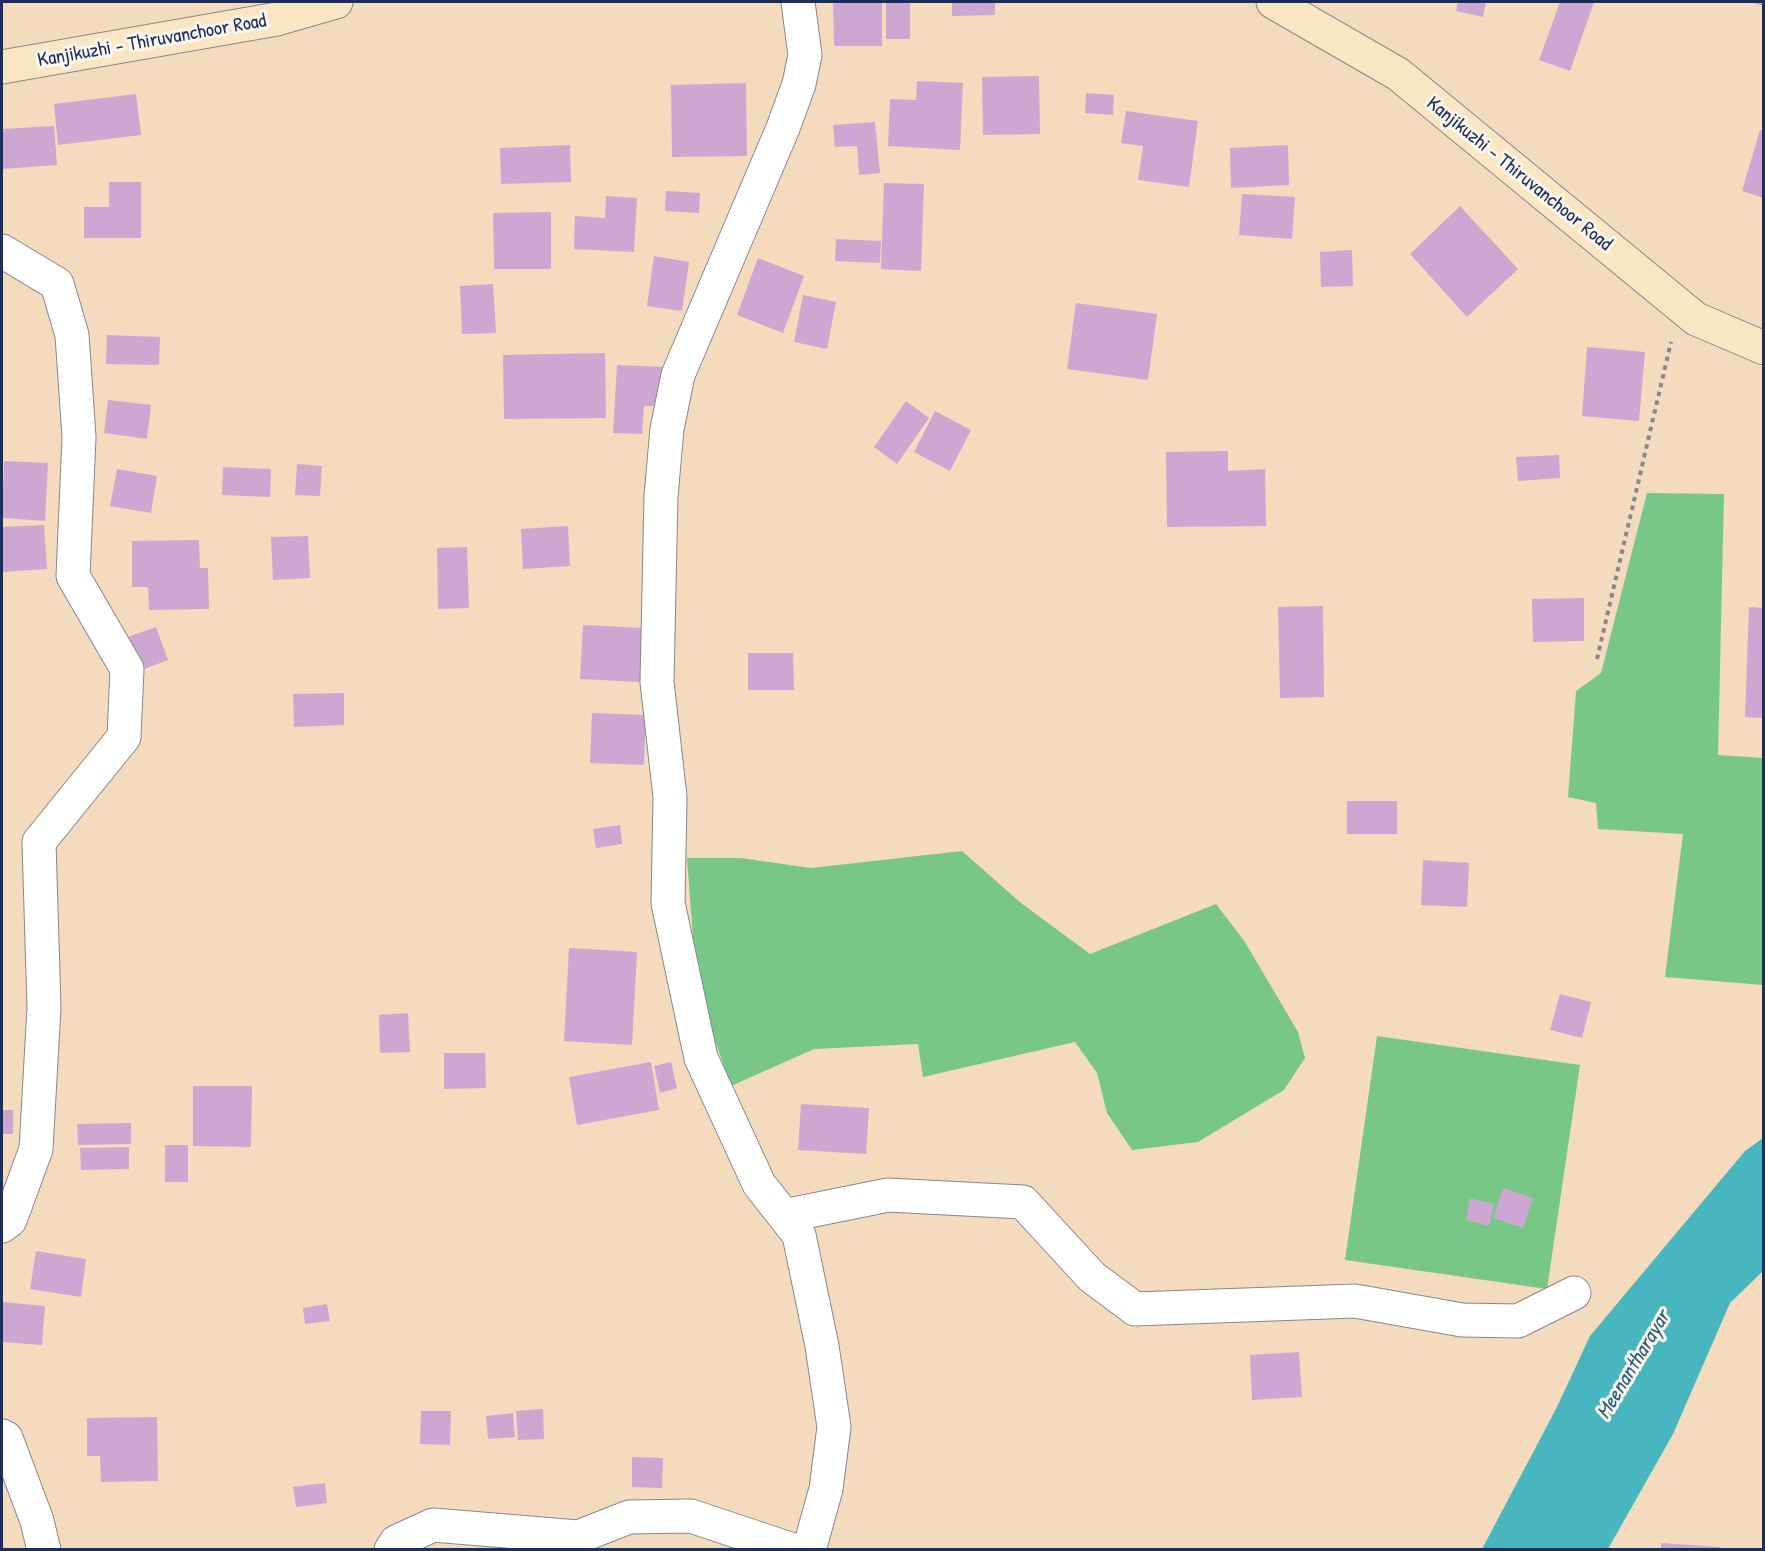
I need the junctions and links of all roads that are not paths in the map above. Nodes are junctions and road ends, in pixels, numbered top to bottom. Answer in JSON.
{"nodes":[{"id":1,"x":336,"y":2,"type":"edge"},
{"id":2,"x":798,"y":2,"type":"edge"},
{"id":3,"x":1273,"y":2,"type":"edge"},
{"id":4,"x":2,"y":67,"type":"edge"},
{"id":5,"x":2,"y":251,"type":"edge"},
{"id":6,"x":1764,"y":348,"type":"edge"},
{"id":7,"x":784,"y":1216,"type":"junction"},
{"id":8,"x":2,"y":1226,"type":"edge"},
{"id":9,"x":1574,"y":1293,"type":"dead end"},
{"id":10,"x":2,"y":1436,"type":"edge"},
{"id":11,"x":44,"y":1550,"type":"edge"},
{"id":12,"x":391,"y":1550,"type":"edge"},
{"id":13,"x":793,"y":1550,"type":"edge"},
{"id":14,"x":809,"y":1550,"type":"edge"}],
"edges":[{"from":1,"to":4,"type":"main road","name":"Kanjikuzhi - Thiruvanchoor Road"},
{"from":2,"to":7,"type":"street"},
{"from":3,"to":6,"type":"main road","name":"Kanjikuzhi - Thiruvanchoor Road"},
{"from":5,"to":8,"type":"street"},
{"from":7,"to":9,"type":"street"},
{"from":7,"to":14,"type":"street"},
{"from":10,"to":11,"type":"street"},
{"from":12,"to":13,"type":"street"}]}
